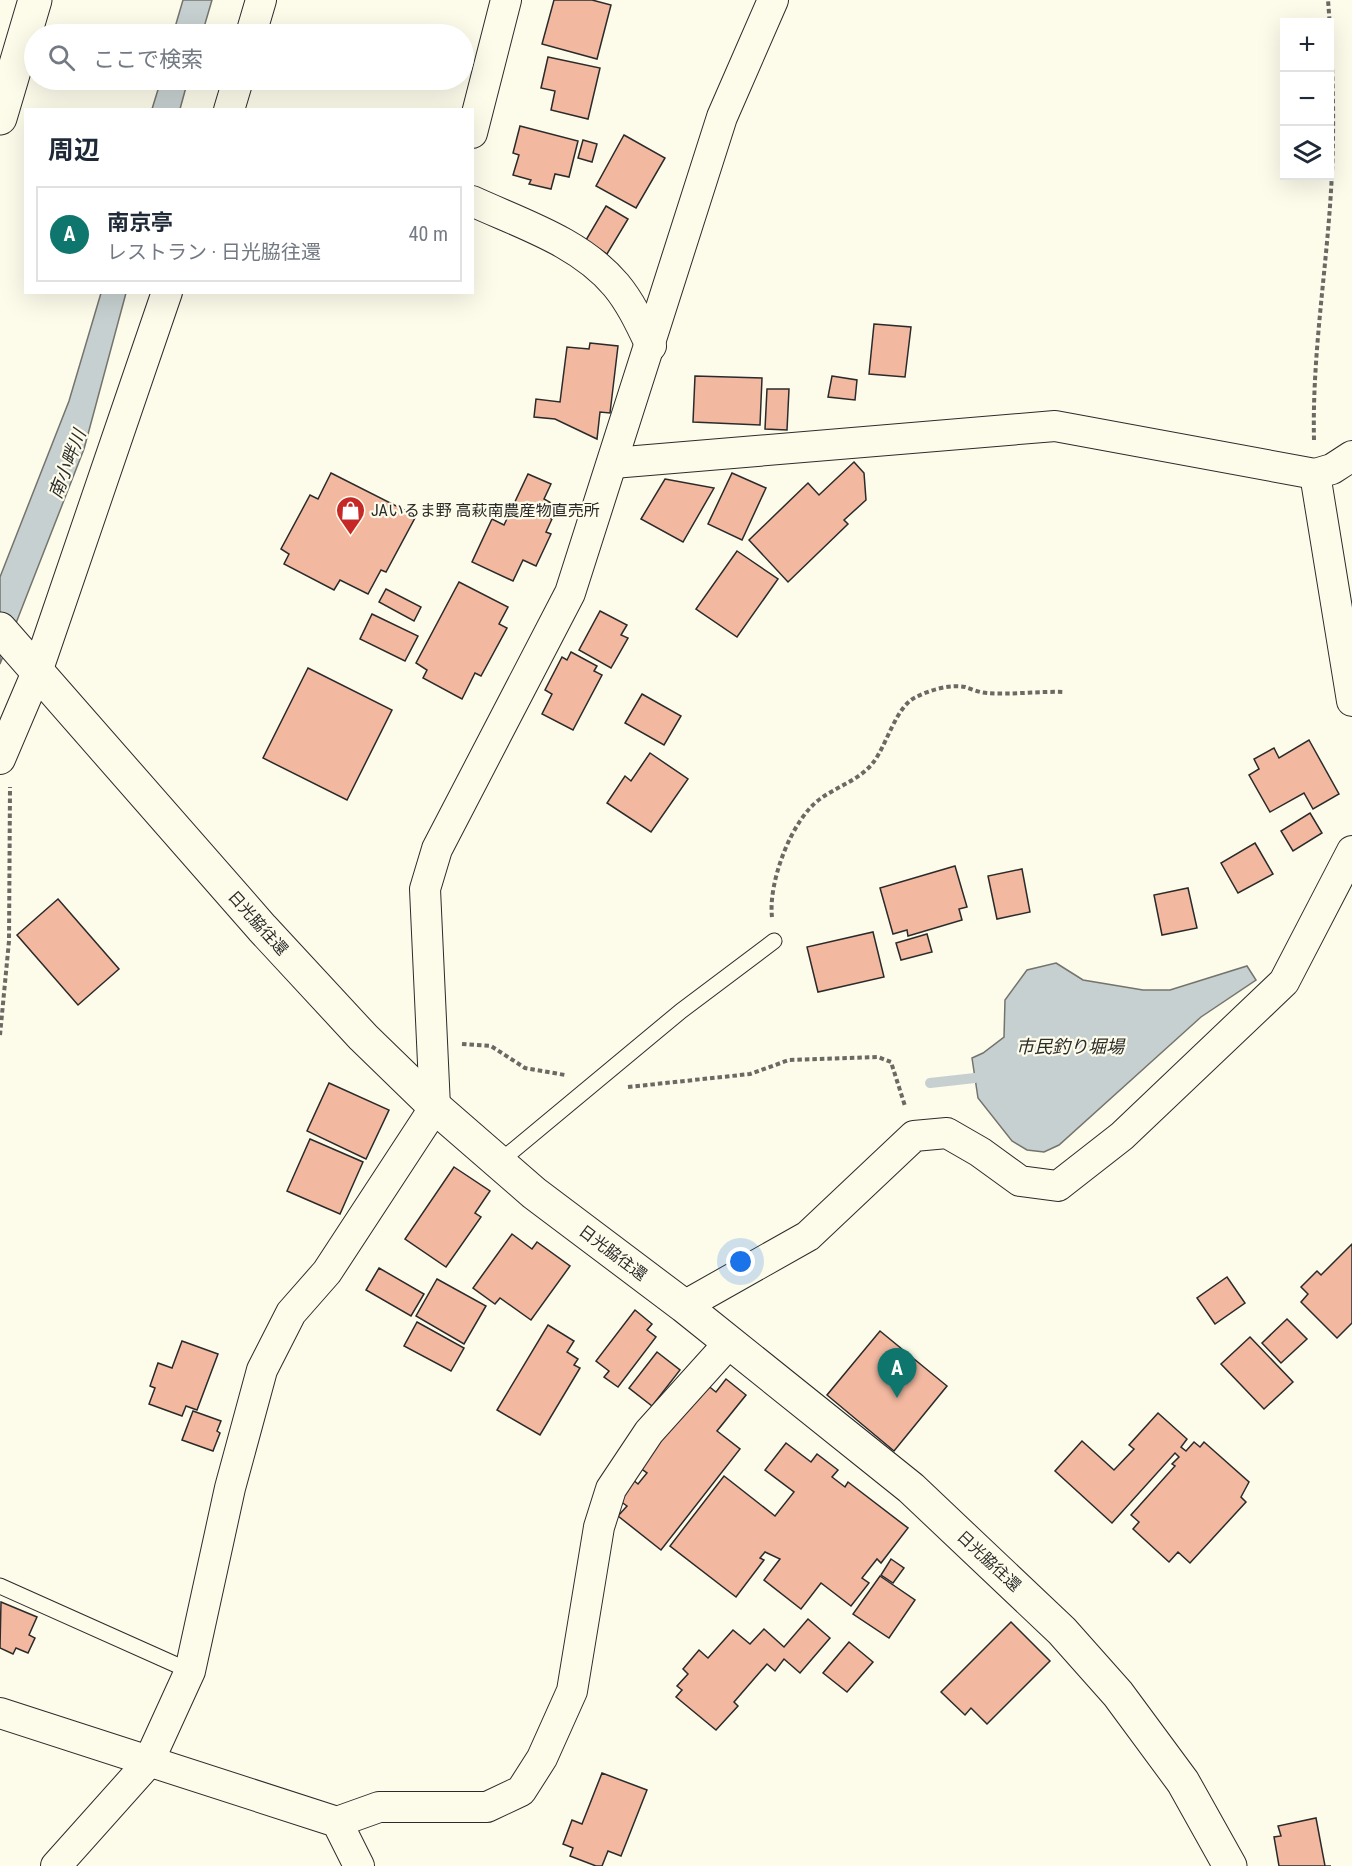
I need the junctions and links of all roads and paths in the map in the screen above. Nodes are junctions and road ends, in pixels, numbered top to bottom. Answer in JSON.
{"nodes":[{"id":1,"x":35,"y":0,"type":"edge"},
{"id":2,"x":261,"y":0,"type":"edge"},
{"id":3,"x":506,"y":0,"type":"edge"},
{"id":4,"x":773,"y":0,"type":"edge"},
{"id":5,"x":1328,"y":0,"type":"edge"},
{"id":6,"x":28,"y":24,"type":"edge"},
{"id":7,"x":254,"y":24,"type":"edge"},
{"id":8,"x":24,"y":37,"type":"edge"},
{"id":9,"x":235,"y":90,"type":"edge"},
{"id":10,"x":230,"y":108,"type":"edge"},
{"id":11,"x":0,"y":118,"type":"edge"},
{"id":12,"x":474,"y":125,"type":"edge"},
{"id":13,"x":474,"y":202,"type":"edge"},
{"id":14,"x":166,"y":294,"type":"edge"},
{"id":15,"x":651,"y":346,"type":"junction"},
{"id":16,"x":1352,"y":456,"type":"edge"},
{"id":17,"x":613,"y":463,"type":"junction"},
{"id":18,"x":1315,"y":474,"type":"junction"},
{"id":19,"x":18,"y":651,"type":"edge"},
{"id":20,"x":1064,"y":692,"type":"dead end"},
{"id":21,"x":1352,"y":701,"type":"edge"},
{"id":22,"x":3,"y":753,"type":"edge"},
{"id":23,"x":1352,"y":851,"type":"edge"},
{"id":24,"x":774,"y":941,"type":"joint"},
{"id":25,"x":0,"y":1035,"type":"edge"},
{"id":26,"x":432,"y":1042,"type":"junction"},
{"id":27,"x":600,"y":1080,"type":"junction"},
{"id":28,"x":435,"y":1107,"type":"junction"},
{"id":29,"x":914,"y":1136,"type":"junction"},
{"id":30,"x":498,"y":1163,"type":"junction"},
{"id":31,"x":684,"y":1306,"type":"junction"},
{"id":32,"x":730,"y":1342,"type":"junction"},
{"id":33,"x":0,"y":1586,"type":"edge"},
{"id":34,"x":190,"y":1671,"type":"junction"},
{"id":35,"x":0,"y":1713,"type":"edge"},
{"id":36,"x":148,"y":1763,"type":"junction"},
{"id":37,"x":337,"y":1822,"type":"junction"},
{"id":38,"x":56,"y":1866,"type":"edge"},
{"id":39,"x":359,"y":1866,"type":"edge"},
{"id":40,"x":1230,"y":1866,"type":"edge"}],
"edges":[{"from":1,"to":6,"type":"highway"},
{"from":2,"to":7,"type":"street"},
{"from":3,"to":12,"type":"street"},
{"from":4,"to":15,"type":"street"},
{"from":5,"to":18,"type":"path"},
{"from":8,"to":11,"type":"highway"},
{"from":9,"to":10,"type":"street"},
{"from":13,"to":15,"type":"street"},
{"from":14,"to":19,"type":"street"},
{"from":15,"to":17,"type":"street"},
{"from":16,"to":18,"type":"street"},
{"from":17,"to":18,"type":"street"},
{"from":17,"to":26,"type":"street"},
{"from":18,"to":21,"type":"street"},
{"from":19,"to":22,"type":"street"},
{"from":19,"to":28,"type":"highway","name":"日光脇往還"},
{"from":20,"to":24,"type":"path"},
{"from":22,"to":25,"type":"path"},
{"from":23,"to":29,"type":"street"},
{"from":24,"to":27,"type":"lane"},
{"from":26,"to":27,"type":"path"},
{"from":26,"to":28,"type":"street"},
{"from":27,"to":29,"type":"path"},
{"from":27,"to":30,"type":"lane"},
{"from":28,"to":30,"type":"highway","name":"日光脇往還"},
{"from":28,"to":34,"type":"street"},
{"from":29,"to":31,"type":"street"},
{"from":30,"to":31,"type":"highway","name":"日光脇往還"},
{"from":31,"to":32,"type":"highway","name":"日光脇往還"},
{"from":32,"to":37,"type":"street"},
{"from":32,"to":40,"type":"highway","name":"日光脇往還"},
{"from":33,"to":34,"type":"lane"},
{"from":34,"to":36,"type":"street"},
{"from":35,"to":36,"type":"street"},
{"from":36,"to":37,"type":"street"},
{"from":36,"to":38,"type":"street"},
{"from":37,"to":39,"type":"street"}]}
